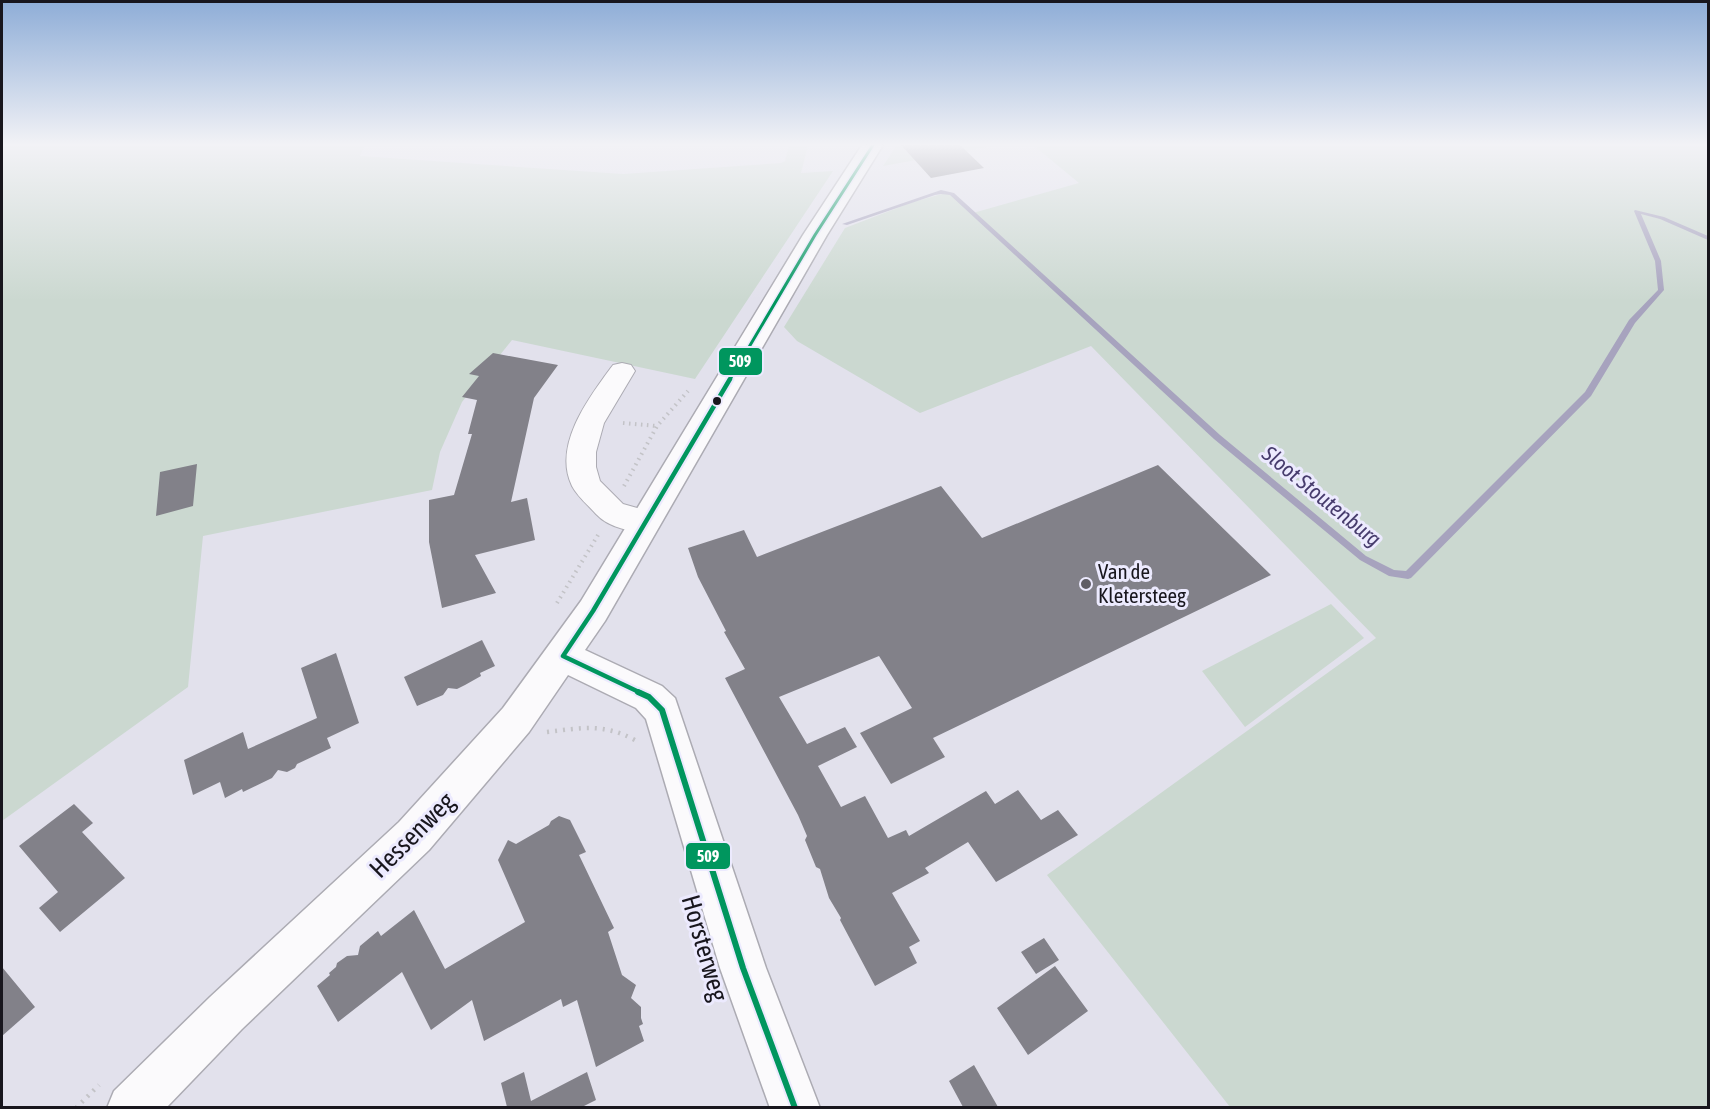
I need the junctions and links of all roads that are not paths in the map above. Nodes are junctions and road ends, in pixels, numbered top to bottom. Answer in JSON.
{"nodes":[{"id":1,"x":840,"y":197,"type":"edge"},
{"id":2,"x":622,"y":371,"type":"dead end"},
{"id":3,"x":645,"y":521,"type":"junction"},
{"id":4,"x":563,"y":656,"type":"junction"},
{"id":5,"x":115,"y":1095,"type":"edge"},
{"id":6,"x":795,"y":1107,"type":"edge"}],
"edges":[{"from":1,"to":3,"type":"street","name":"Hessenweg"},
{"from":2,"to":3,"type":"street"},
{"from":3,"to":4,"type":"street","name":"Hessenweg"},
{"from":4,"to":5,"type":"street","name":"Hessenweg"},
{"from":4,"to":6,"type":"street","name":"Horsterweg"}]}
